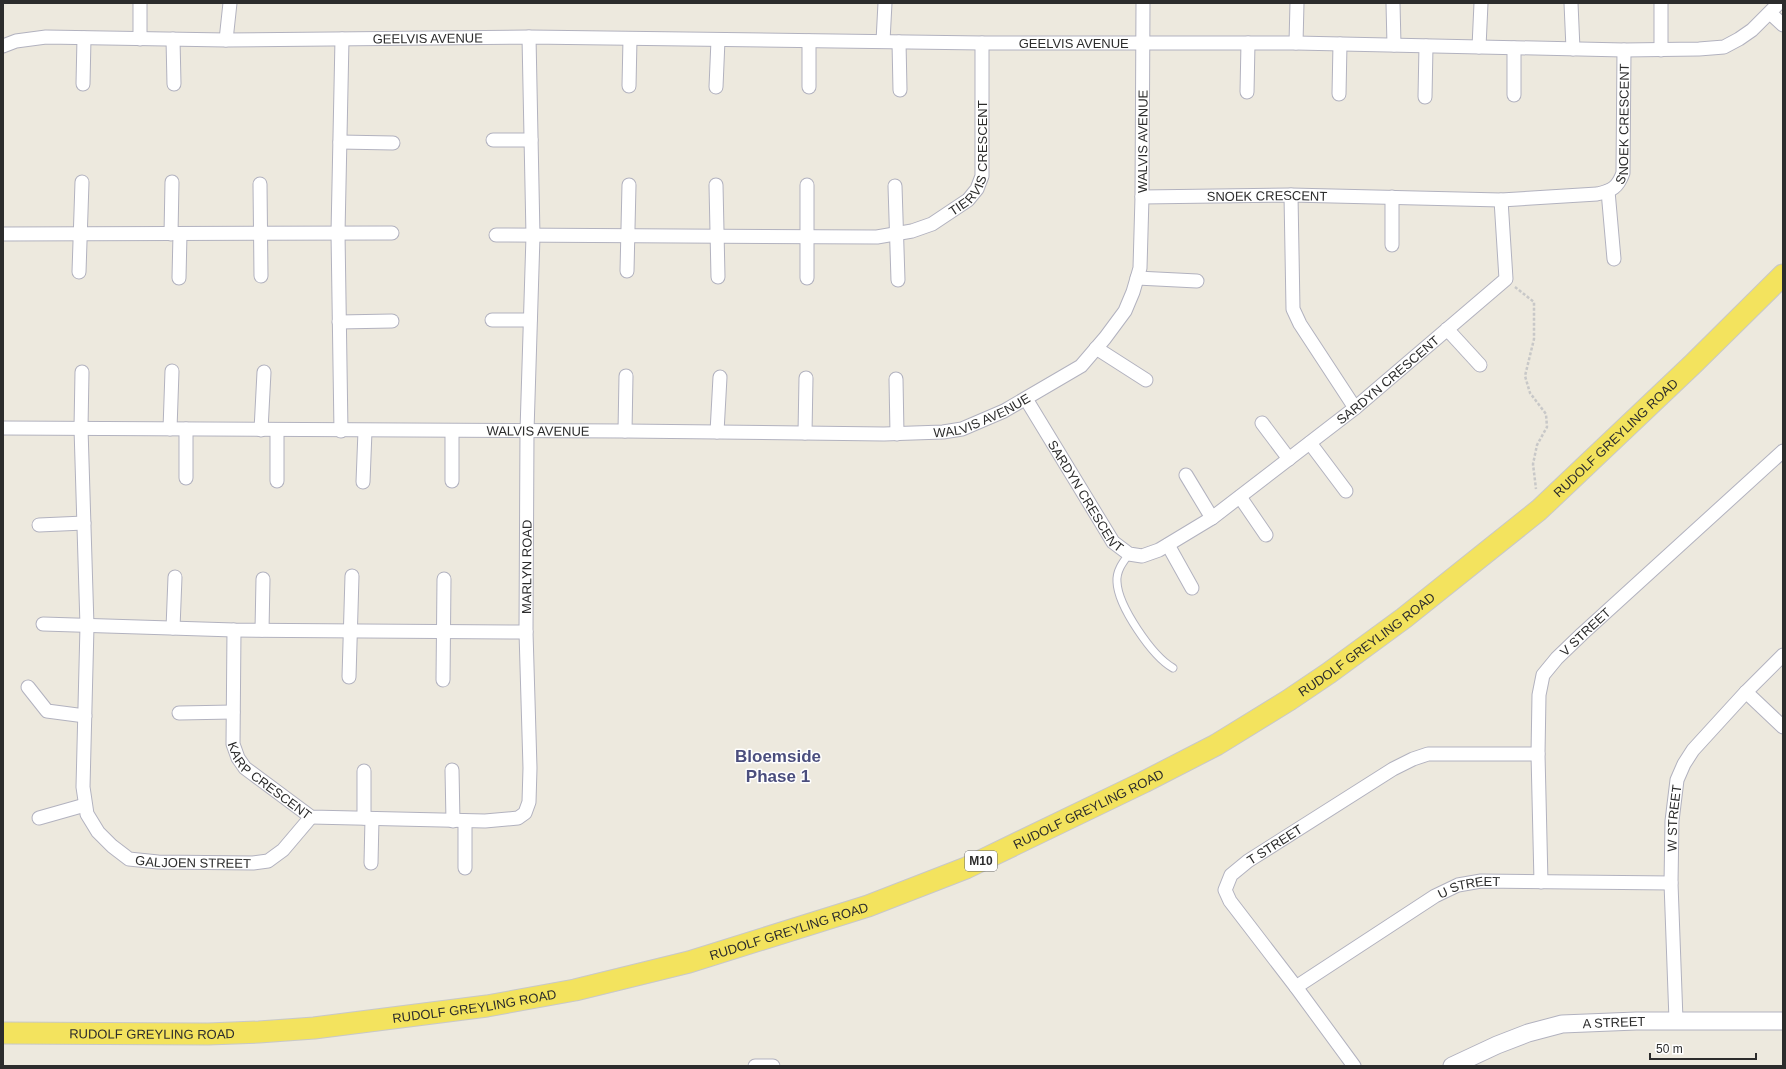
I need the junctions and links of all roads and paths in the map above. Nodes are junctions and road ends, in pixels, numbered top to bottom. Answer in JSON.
{"nodes":[{"id":1,"x":140,"y":3,"type":"edge"},
{"id":2,"x":230,"y":3,"type":"edge"},
{"id":3,"x":884,"y":3,"type":"edge"},
{"id":4,"x":1143,"y":3,"type":"edge"},
{"id":5,"x":1297,"y":3,"type":"edge"},
{"id":6,"x":1393,"y":3,"type":"edge"},
{"id":7,"x":1481,"y":3,"type":"edge"},
{"id":8,"x":1571,"y":3,"type":"edge"},
{"id":9,"x":1661,"y":3,"type":"edge"},
{"id":10,"x":1775,"y":8,"type":"edge"},
{"id":11,"x":1783,"y":26,"type":"edge"},
{"id":12,"x":84,"y":38,"type":"junction"},
{"id":13,"x":529,"y":38,"type":"junction"},
{"id":14,"x":630,"y":38,"type":"junction"},
{"id":15,"x":140,"y":39,"type":"junction"},
{"id":16,"x":342,"y":39,"type":"junction"},
{"id":17,"x":173,"y":40,"type":"junction"},
{"id":18,"x":226,"y":40,"type":"junction"},
{"id":19,"x":718,"y":40,"type":"junction"},
{"id":20,"x":809,"y":41,"type":"junction"},
{"id":21,"x":883,"y":41,"type":"junction"},
{"id":22,"x":899,"y":42,"type":"junction"},
{"id":23,"x":982,"y":42,"type":"junction"},
{"id":24,"x":1142,"y":42,"type":"junction"},
{"id":25,"x":1248,"y":43,"type":"junction"},
{"id":26,"x":1296,"y":43,"type":"junction"},
{"id":27,"x":1340,"y":44,"type":"junction"},
{"id":28,"x":1394,"y":45,"type":"junction"},
{"id":29,"x":3,"y":46,"type":"edge"},
{"id":30,"x":1426,"y":46,"type":"junction"},
{"id":31,"x":1479,"y":47,"type":"junction"},
{"id":32,"x":1514,"y":48,"type":"junction"},
{"id":33,"x":1572,"y":49,"type":"junction"},
{"id":34,"x":1624,"y":50,"type":"junction"},
{"id":35,"x":1661,"y":50,"type":"junction"},
{"id":36,"x":84,"y":84,"type":"dead end"},
{"id":37,"x":174,"y":84,"type":"dead end"},
{"id":38,"x":629,"y":86,"type":"dead end"},
{"id":39,"x":716,"y":87,"type":"dead end"},
{"id":40,"x":809,"y":87,"type":"dead end"},
{"id":41,"x":900,"y":90,"type":"dead end"},
{"id":42,"x":1247,"y":92,"type":"dead end"},
{"id":43,"x":1339,"y":94,"type":"dead end"},
{"id":44,"x":1514,"y":95,"type":"dead end"},
{"id":45,"x":1425,"y":97,"type":"dead end"},
{"id":46,"x":493,"y":140,"type":"dead end"},
{"id":47,"x":531,"y":140,"type":"junction"},
{"id":48,"x":340,"y":142,"type":"junction"},
{"id":49,"x":393,"y":144,"type":"dead end"},
{"id":50,"x":82,"y":182,"type":"dead end"},
{"id":51,"x":172,"y":182,"type":"dead end"},
{"id":52,"x":260,"y":184,"type":"dead end"},
{"id":53,"x":716,"y":184,"type":"dead end"},
{"id":54,"x":629,"y":185,"type":"dead end"},
{"id":55,"x":808,"y":185,"type":"dead end"},
{"id":56,"x":895,"y":186,"type":"dead end"},
{"id":57,"x":1608,"y":191,"type":"junction"},
{"id":58,"x":1291,"y":195,"type":"junction"},
{"id":59,"x":1142,"y":197,"type":"junction"},
{"id":60,"x":1392,"y":197,"type":"junction"},
{"id":61,"x":1501,"y":200,"type":"junction"},
{"id":62,"x":338,"y":233,"type":"junction"},
{"id":63,"x":898,"y":233,"type":"junction"},
{"id":64,"x":3,"y":234,"type":"edge"},
{"id":65,"x":79,"y":234,"type":"junction"},
{"id":66,"x":176,"y":234,"type":"junction"},
{"id":67,"x":261,"y":234,"type":"junction"},
{"id":68,"x":392,"y":234,"type":"dead end"},
{"id":69,"x":496,"y":235,"type":"dead end"},
{"id":70,"x":533,"y":236,"type":"junction"},
{"id":71,"x":628,"y":236,"type":"junction"},
{"id":72,"x":717,"y":236,"type":"junction"},
{"id":73,"x":807,"y":236,"type":"junction"},
{"id":74,"x":1392,"y":245,"type":"dead end"},
{"id":75,"x":1614,"y":259,"type":"dead end"},
{"id":76,"x":627,"y":271,"type":"dead end"},
{"id":77,"x":79,"y":272,"type":"dead end"},
{"id":78,"x":1783,"y":274,"type":"edge"},
{"id":79,"x":261,"y":276,"type":"dead end"},
{"id":80,"x":718,"y":277,"type":"dead end"},
{"id":81,"x":179,"y":278,"type":"dead end"},
{"id":82,"x":807,"y":278,"type":"dead end"},
{"id":83,"x":1137,"y":278,"type":"junction"},
{"id":84,"x":1506,"y":279,"type":"junction"},
{"id":85,"x":898,"y":280,"type":"dead end"},
{"id":86,"x":1197,"y":281,"type":"dead end"},
{"id":87,"x":492,"y":320,"type":"dead end"},
{"id":88,"x":530,"y":320,"type":"junction"},
{"id":89,"x":392,"y":321,"type":"dead end"},
{"id":90,"x":339,"y":322,"type":"junction"},
{"id":91,"x":1446,"y":329,"type":"junction"},
{"id":92,"x":1096,"y":348,"type":"junction"},
{"id":93,"x":1480,"y":365,"type":"dead end"},
{"id":94,"x":172,"y":371,"type":"dead end"},
{"id":95,"x":82,"y":372,"type":"dead end"},
{"id":96,"x":264,"y":372,"type":"dead end"},
{"id":97,"x":626,"y":376,"type":"dead end"},
{"id":98,"x":720,"y":377,"type":"dead end"},
{"id":99,"x":806,"y":378,"type":"dead end"},
{"id":100,"x":896,"y":378,"type":"dead end"},
{"id":101,"x":1146,"y":380,"type":"dead end"},
{"id":102,"x":1026,"y":399,"type":"junction"},
{"id":103,"x":1355,"y":408,"type":"junction"},
{"id":104,"x":1262,"y":423,"type":"dead end"},
{"id":105,"x":3,"y":428,"type":"edge"},
{"id":106,"x":81,"y":428,"type":"junction"},
{"id":107,"x":170,"y":429,"type":"junction"},
{"id":108,"x":186,"y":429,"type":"junction"},
{"id":109,"x":261,"y":430,"type":"junction"},
{"id":110,"x":277,"y":430,"type":"junction"},
{"id":111,"x":341,"y":431,"type":"junction"},
{"id":112,"x":365,"y":431,"type":"junction"},
{"id":113,"x":452,"y":431,"type":"junction"},
{"id":114,"x":527,"y":431,"type":"junction"},
{"id":115,"x":624,"y":431,"type":"junction"},
{"id":116,"x":717,"y":432,"type":"junction"},
{"id":117,"x":805,"y":433,"type":"junction"},
{"id":118,"x":897,"y":434,"type":"junction"},
{"id":119,"x":1310,"y":443,"type":"junction"},
{"id":120,"x":1783,"y":451,"type":"edge"},
{"id":121,"x":1289,"y":459,"type":"junction"},
{"id":122,"x":1186,"y":475,"type":"dead end"},
{"id":123,"x":186,"y":478,"type":"dead end"},
{"id":124,"x":452,"y":480,"type":"dead end"},
{"id":125,"x":277,"y":481,"type":"dead end"},
{"id":126,"x":363,"y":482,"type":"dead end"},
{"id":127,"x":1346,"y":491,"type":"dead end"},
{"id":128,"x":1240,"y":497,"type":"junction"},
{"id":129,"x":1539,"y":510,"type":"junction"},
{"id":130,"x":1212,"y":518,"type":"junction"},
{"id":131,"x":84,"y":523,"type":"junction"},
{"id":132,"x":39,"y":525,"type":"dead end"},
{"id":133,"x":1266,"y":536,"type":"dead end"},
{"id":134,"x":1168,"y":545,"type":"junction"},
{"id":135,"x":1129,"y":554,"type":"junction"},
{"id":136,"x":352,"y":576,"type":"dead end"},
{"id":137,"x":175,"y":577,"type":"dead end"},
{"id":138,"x":263,"y":578,"type":"dead end"},
{"id":139,"x":444,"y":579,"type":"dead end"},
{"id":140,"x":1192,"y":588,"type":"dead end"},
{"id":141,"x":43,"y":624,"type":"dead end"},
{"id":142,"x":87,"y":626,"type":"junction"},
{"id":143,"x":174,"y":628,"type":"junction"},
{"id":144,"x":234,"y":630,"type":"junction"},
{"id":145,"x":262,"y":630,"type":"junction"},
{"id":146,"x":350,"y":631,"type":"junction"},
{"id":147,"x":444,"y":632,"type":"junction"},
{"id":148,"x":526,"y":632,"type":"junction"},
{"id":149,"x":1783,"y":656,"type":"edge"},
{"id":150,"x":1173,"y":668,"type":"dead end"},
{"id":151,"x":349,"y":677,"type":"dead end"},
{"id":152,"x":443,"y":680,"type":"dead end"},
{"id":153,"x":28,"y":687,"type":"dead end"},
{"id":154,"x":1746,"y":692,"type":"junction"},
{"id":155,"x":233,"y":712,"type":"junction"},
{"id":156,"x":179,"y":713,"type":"dead end"},
{"id":157,"x":85,"y":716,"type":"junction"},
{"id":158,"x":1783,"y":728,"type":"edge"},
{"id":159,"x":1538,"y":754,"type":"junction"},
{"id":160,"x":452,"y":770,"type":"dead end"},
{"id":161,"x":364,"y":771,"type":"dead end"},
{"id":162,"x":85,"y":805,"type":"junction"},
{"id":163,"x":525,"y":813,"type":"joint"},
{"id":164,"x":311,"y":817,"type":"junction"},
{"id":165,"x":38,"y":818,"type":"dead end"},
{"id":166,"x":368,"y":819,"type":"junction"},
{"id":167,"x":459,"y":821,"type":"junction"},
{"id":168,"x":371,"y":863,"type":"dead end"},
{"id":169,"x":465,"y":868,"type":"dead end"},
{"id":170,"x":1541,"y":882,"type":"junction"},
{"id":171,"x":1671,"y":883,"type":"junction"},
{"id":172,"x":1296,"y":986,"type":"junction"},
{"id":173,"x":1676,"y":1020,"type":"junction"},
{"id":174,"x":1783,"y":1020,"type":"edge"},
{"id":175,"x":3,"y":1033,"type":"edge"},
{"id":176,"x":755,"y":1066,"type":"edge"},
{"id":177,"x":773,"y":1066,"type":"edge"},
{"id":178,"x":1354,"y":1066,"type":"edge"},
{"id":179,"x":1452,"y":1066,"type":"edge"}],
"edges":[{"from":1,"to":15,"type":"street"},
{"from":2,"to":18,"type":"street"},
{"from":3,"to":21,"type":"street"},
{"from":4,"to":24,"type":"street","name":"WALVIS AVENUE"},
{"from":5,"to":26,"type":"street"},
{"from":6,"to":28,"type":"street"},
{"from":7,"to":31,"type":"street"},
{"from":8,"to":33,"type":"street"},
{"from":9,"to":35,"type":"street"},
{"from":10,"to":11,"type":"street","name":"GEELVIS AVENUE"},
{"from":10,"to":35,"type":"street","name":"GEELVIS AVENUE"},
{"from":12,"to":15,"type":"street","name":"GEELVIS AVENUE"},
{"from":12,"to":29,"type":"street","name":"GEELVIS AVENUE"},
{"from":12,"to":36,"type":"street"},
{"from":13,"to":14,"type":"street","name":"GEELVIS AVENUE"},
{"from":13,"to":16,"type":"street","name":"GEELVIS AVENUE"},
{"from":13,"to":47,"type":"street","name":"MARLYN ROAD"},
{"from":14,"to":19,"type":"street","name":"GEELVIS AVENUE"},
{"from":14,"to":38,"type":"street"},
{"from":15,"to":17,"type":"street","name":"GEELVIS AVENUE"},
{"from":16,"to":18,"type":"street","name":"GEELVIS AVENUE"},
{"from":16,"to":48,"type":"street"},
{"from":17,"to":18,"type":"street","name":"GEELVIS AVENUE"},
{"from":17,"to":37,"type":"street"},
{"from":19,"to":20,"type":"street","name":"GEELVIS AVENUE"},
{"from":19,"to":39,"type":"street"},
{"from":20,"to":21,"type":"street","name":"GEELVIS AVENUE"},
{"from":20,"to":40,"type":"street"},
{"from":21,"to":22,"type":"street","name":"GEELVIS AVENUE"},
{"from":22,"to":23,"type":"street","name":"GEELVIS AVENUE"},
{"from":22,"to":41,"type":"street"},
{"from":23,"to":24,"type":"street","name":"GEELVIS AVENUE"},
{"from":23,"to":63,"type":"street","name":"TIERVIS CRESCENT"},
{"from":24,"to":25,"type":"street","name":"GEELVIS AVENUE"},
{"from":24,"to":59,"type":"street","name":"WALVIS AVENUE"},
{"from":25,"to":26,"type":"street","name":"GEELVIS AVENUE"},
{"from":25,"to":42,"type":"street"},
{"from":26,"to":27,"type":"street","name":"GEELVIS AVENUE"},
{"from":27,"to":28,"type":"street","name":"GEELVIS AVENUE"},
{"from":27,"to":43,"type":"street"},
{"from":28,"to":30,"type":"street","name":"GEELVIS AVENUE"},
{"from":30,"to":31,"type":"street","name":"GEELVIS AVENUE"},
{"from":30,"to":45,"type":"street"},
{"from":31,"to":32,"type":"street","name":"GEELVIS AVENUE"},
{"from":32,"to":33,"type":"street","name":"GEELVIS AVENUE"},
{"from":32,"to":44,"type":"street"},
{"from":33,"to":34,"type":"street","name":"GEELVIS AVENUE"},
{"from":34,"to":35,"type":"street","name":"GEELVIS AVENUE"},
{"from":34,"to":57,"type":"street","name":"SNOEK CRESCENT"},
{"from":46,"to":47,"type":"street"},
{"from":47,"to":70,"type":"street","name":"MARLYN ROAD"},
{"from":48,"to":49,"type":"street"},
{"from":48,"to":62,"type":"street"},
{"from":50,"to":65,"type":"street"},
{"from":51,"to":66,"type":"street"},
{"from":52,"to":67,"type":"street"},
{"from":53,"to":72,"type":"street"},
{"from":54,"to":71,"type":"street"},
{"from":55,"to":73,"type":"street"},
{"from":56,"to":63,"type":"street"},
{"from":57,"to":61,"type":"street","name":"SNOEK CRESCENT"},
{"from":57,"to":75,"type":"street","name":"SNOEK CRESCENT"},
{"from":58,"to":59,"type":"street","name":"SNOEK CRESCENT"},
{"from":58,"to":60,"type":"street","name":"SNOEK CRESCENT"},
{"from":58,"to":103,"type":"street"},
{"from":59,"to":83,"type":"street","name":"WALVIS AVENUE"},
{"from":60,"to":61,"type":"street","name":"SNOEK CRESCENT"},
{"from":60,"to":74,"type":"street"},
{"from":61,"to":84,"type":"street"},
{"from":62,"to":67,"type":"street"},
{"from":62,"to":68,"type":"street"},
{"from":62,"to":90,"type":"street"},
{"from":63,"to":73,"type":"street","name":"TIERVIS CRESCENT"},
{"from":63,"to":85,"type":"street"},
{"from":64,"to":65,"type":"street"},
{"from":65,"to":66,"type":"street"},
{"from":65,"to":77,"type":"street"},
{"from":66,"to":67,"type":"street"},
{"from":66,"to":81,"type":"street"},
{"from":67,"to":79,"type":"street"},
{"from":69,"to":70,"type":"street"},
{"from":70,"to":71,"type":"street","name":"TIERVIS CRESCENT"},
{"from":70,"to":88,"type":"street","name":"MARLYN ROAD"},
{"from":71,"to":72,"type":"street","name":"TIERVIS CRESCENT"},
{"from":71,"to":76,"type":"street"},
{"from":72,"to":73,"type":"street","name":"TIERVIS CRESCENT"},
{"from":72,"to":80,"type":"street"},
{"from":73,"to":82,"type":"street"},
{"from":78,"to":129,"type":"main road","name":"RUDOLF GREYLING ROAD","number":"M10"},
{"from":83,"to":86,"type":"street"},
{"from":83,"to":92,"type":"street","name":"WALVIS AVENUE"},
{"from":84,"to":91,"type":"street","name":"SARDYN CRESCENT"},
{"from":84,"to":129,"type":"path"},
{"from":87,"to":88,"type":"street"},
{"from":88,"to":114,"type":"street","name":"MARLYN ROAD"},
{"from":89,"to":90,"type":"street"},
{"from":90,"to":111,"type":"street"},
{"from":91,"to":93,"type":"street","name":"SARDYN CRESCENT"},
{"from":91,"to":103,"type":"street","name":"SARDYN CRESCENT"},
{"from":92,"to":101,"type":"street"},
{"from":92,"to":102,"type":"street","name":"WALVIS AVENUE"},
{"from":94,"to":107,"type":"street"},
{"from":95,"to":106,"type":"street"},
{"from":96,"to":109,"type":"street"},
{"from":97,"to":115,"type":"street"},
{"from":98,"to":116,"type":"street"},
{"from":99,"to":117,"type":"street"},
{"from":100,"to":118,"type":"street"},
{"from":102,"to":118,"type":"street","name":"WALVIS AVENUE"},
{"from":102,"to":135,"type":"street","name":"SARDYN CRESCENT"},
{"from":103,"to":119,"type":"street","name":"SARDYN CRESCENT"},
{"from":104,"to":121,"type":"street"},
{"from":105,"to":106,"type":"street","name":"WALVIS AVENUE"},
{"from":106,"to":107,"type":"street","name":"WALVIS AVENUE"},
{"from":106,"to":131,"type":"street","name":"GALJOEN STREET"},
{"from":107,"to":108,"type":"street","name":"WALVIS AVENUE"},
{"from":108,"to":109,"type":"street","name":"WALVIS AVENUE"},
{"from":108,"to":123,"type":"street"},
{"from":109,"to":110,"type":"street","name":"WALVIS AVENUE"},
{"from":110,"to":111,"type":"street","name":"WALVIS AVENUE"},
{"from":110,"to":125,"type":"street"},
{"from":111,"to":112,"type":"street","name":"WALVIS AVENUE"},
{"from":112,"to":113,"type":"street","name":"WALVIS AVENUE"},
{"from":112,"to":126,"type":"street"},
{"from":113,"to":114,"type":"street","name":"WALVIS AVENUE"},
{"from":113,"to":124,"type":"street"},
{"from":114,"to":115,"type":"street","name":"WALVIS AVENUE"},
{"from":114,"to":148,"type":"street","name":"MARLYN ROAD"},
{"from":115,"to":116,"type":"street","name":"WALVIS AVENUE"},
{"from":116,"to":117,"type":"street","name":"WALVIS AVENUE"},
{"from":117,"to":118,"type":"street","name":"WALVIS AVENUE"},
{"from":119,"to":121,"type":"street","name":"SARDYN CRESCENT"},
{"from":119,"to":127,"type":"street"},
{"from":120,"to":159,"type":"street","name":"V STREET"},
{"from":121,"to":128,"type":"street","name":"SARDYN CRESCENT"},
{"from":122,"to":130,"type":"street"},
{"from":128,"to":130,"type":"street","name":"SARDYN CRESCENT"},
{"from":128,"to":133,"type":"street"},
{"from":129,"to":175,"type":"main road","name":"RUDOLF GREYLING ROAD","number":"M10"},
{"from":130,"to":134,"type":"street","name":"SARDYN CRESCENT"},
{"from":131,"to":132,"type":"street"},
{"from":131,"to":142,"type":"street","name":"GALJOEN STREET"},
{"from":134,"to":135,"type":"street","name":"SARDYN CRESCENT"},
{"from":134,"to":140,"type":"street"},
{"from":135,"to":150,"type":"lane"},
{"from":136,"to":146,"type":"street"},
{"from":137,"to":143,"type":"street"},
{"from":138,"to":145,"type":"street"},
{"from":139,"to":147,"type":"street"},
{"from":141,"to":142,"type":"street"},
{"from":142,"to":143,"type":"street"},
{"from":142,"to":157,"type":"street","name":"GALJOEN STREET"},
{"from":143,"to":144,"type":"street"},
{"from":144,"to":145,"type":"street"},
{"from":144,"to":155,"type":"street","name":"KARP CRESCENT"},
{"from":145,"to":146,"type":"street"},
{"from":146,"to":147,"type":"street"},
{"from":146,"to":151,"type":"street"},
{"from":147,"to":148,"type":"street"},
{"from":147,"to":152,"type":"street"},
{"from":148,"to":163,"type":"street","name":"MARLYN ROAD"},
{"from":149,"to":154,"type":"street","name":"W STREET"},
{"from":153,"to":157,"type":"street"},
{"from":154,"to":158,"type":"street"},
{"from":154,"to":171,"type":"street","name":"W STREET"},
{"from":155,"to":156,"type":"street"},
{"from":155,"to":164,"type":"street","name":"KARP CRESCENT"},
{"from":157,"to":162,"type":"street","name":"GALJOEN STREET"},
{"from":159,"to":170,"type":"street","name":"V STREET"},
{"from":159,"to":172,"type":"street","name":"T STREET"},
{"from":160,"to":167,"type":"street"},
{"from":161,"to":166,"type":"street"},
{"from":162,"to":164,"type":"street","name":"GALJOEN STREET"},
{"from":162,"to":165,"type":"street"},
{"from":163,"to":167,"type":"street","name":"KARP CRESCENT"},
{"from":164,"to":166,"type":"street","name":"KARP CRESCENT"},
{"from":166,"to":167,"type":"street","name":"KARP CRESCENT"},
{"from":166,"to":168,"type":"street"},
{"from":167,"to":169,"type":"street"},
{"from":170,"to":171,"type":"street","name":"U STREET"},
{"from":170,"to":172,"type":"street","name":"U STREET"},
{"from":171,"to":173,"type":"street","name":"W STREET"},
{"from":172,"to":178,"type":"street","name":"T STREET"},
{"from":173,"to":174,"type":"street","name":"A STREET"},
{"from":173,"to":179,"type":"street","name":"A STREET"},
{"from":176,"to":177,"type":"street"}]}
